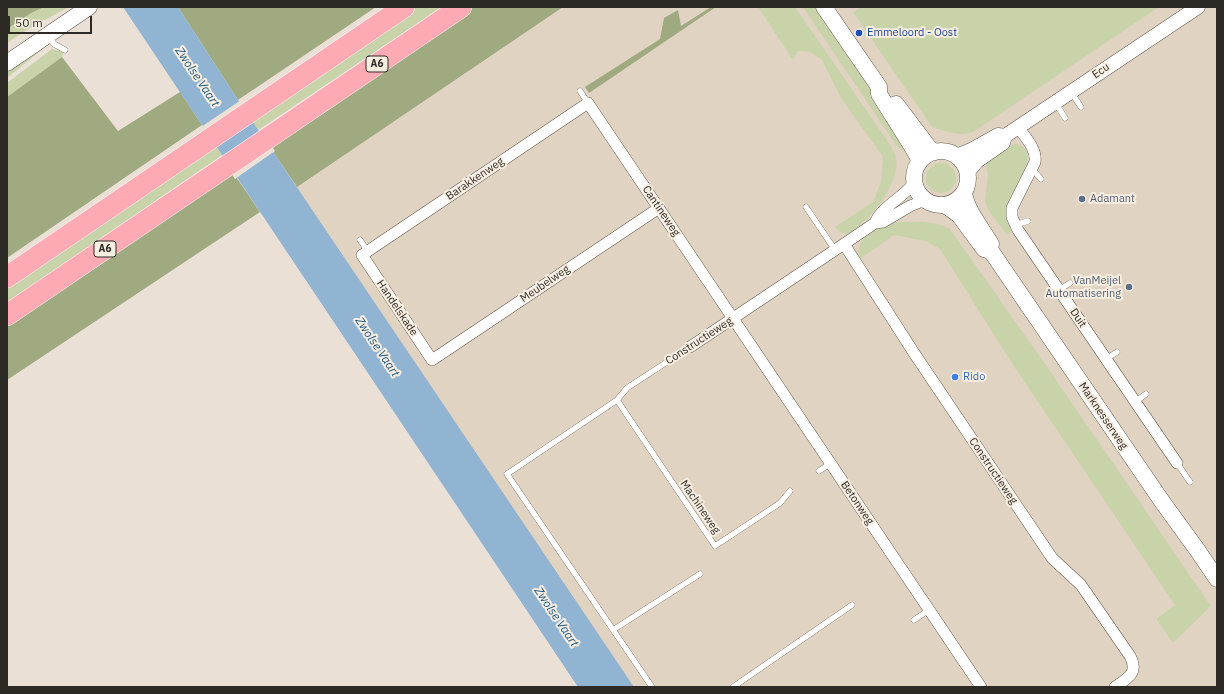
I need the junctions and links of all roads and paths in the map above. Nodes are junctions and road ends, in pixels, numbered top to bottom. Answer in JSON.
{"nodes":[{"id":1,"x":89,"y":7,"type":"edge"},
{"id":2,"x":404,"y":7,"type":"edge"},
{"id":3,"x":461,"y":7,"type":"edge"},
{"id":4,"x":1198,"y":7,"type":"edge"},
{"id":5,"x":826,"y":8,"type":"edge"},
{"id":6,"x":47,"y":35,"type":"junction"},
{"id":7,"x":65,"y":50,"type":"dead end"},
{"id":8,"x":7,"y":63,"type":"edge"},
{"id":9,"x":879,"y":87,"type":"junction"},
{"id":10,"x":580,"y":91,"type":"dead end"},
{"id":11,"x":1071,"y":91,"type":"junction"},
{"id":12,"x":1055,"y":102,"type":"junction"},
{"id":13,"x":588,"y":103,"type":"junction"},
{"id":14,"x":1081,"y":107,"type":"dead end"},
{"id":15,"x":1065,"y":118,"type":"dead end"},
{"id":16,"x":1018,"y":127,"type":"junction"},
{"id":17,"x":1004,"y":136,"type":"junction"},
{"id":18,"x":935,"y":152,"type":"junction"},
{"id":19,"x":957,"y":156,"type":"junction"},
{"id":20,"x":919,"y":162,"type":"junction"},
{"id":21,"x":1031,"y":170,"type":"junction"},
{"id":22,"x":967,"y":173,"type":"junction"},
{"id":23,"x":1041,"y":179,"type":"dead end"},
{"id":24,"x":914,"y":183,"type":"junction"},
{"id":25,"x":964,"y":193,"type":"junction"},
{"id":26,"x":926,"y":201,"type":"junction"},
{"id":27,"x":945,"y":205,"type":"junction"},
{"id":28,"x":806,"y":207,"type":"dead end"},
{"id":29,"x":659,"y":208,"type":"junction"},
{"id":30,"x":1028,"y":221,"type":"dead end"},
{"id":31,"x":875,"y":223,"type":"junction"},
{"id":32,"x":1015,"y":225,"type":"junction"},
{"id":33,"x":360,"y":240,"type":"dead end"},
{"id":34,"x":840,"y":247,"type":"junction"},
{"id":35,"x":991,"y":252,"type":"junction"},
{"id":36,"x":365,"y":253,"type":"junction"},
{"id":37,"x":7,"y":277,"type":"edge"},
{"id":38,"x":1070,"y":283,"type":"dead end"},
{"id":39,"x":1059,"y":290,"type":"junction"},
{"id":40,"x":7,"y":315,"type":"edge"},
{"id":41,"x":733,"y":319,"type":"junction"},
{"id":42,"x":690,"y":347,"type":"joint"},
{"id":43,"x":1117,"y":352,"type":"dead end"},
{"id":44,"x":1106,"y":359,"type":"junction"},
{"id":45,"x":432,"y":360,"type":"joint"},
{"id":46,"x":1146,"y":394,"type":"dead end"},
{"id":47,"x":617,"y":400,"type":"junction"},
{"id":48,"x":1135,"y":402,"type":"junction"},
{"id":49,"x":830,"y":463,"type":"junction"},
{"id":50,"x":1177,"y":463,"type":"joint"},
{"id":51,"x":819,"y":471,"type":"dead end"},
{"id":52,"x":1190,"y":482,"type":"dead end"},
{"id":53,"x":790,"y":491,"type":"dead end"},
{"id":54,"x":700,"y":574,"type":"dead end"},
{"id":55,"x":1217,"y":579,"type":"edge"},
{"id":56,"x":852,"y":605,"type":"dead end"},
{"id":57,"x":929,"y":610,"type":"junction"},
{"id":58,"x":914,"y":620,"type":"dead end"},
{"id":59,"x":613,"y":630,"type":"junction"},
{"id":60,"x":652,"y":687,"type":"edge"},
{"id":61,"x":733,"y":687,"type":"edge"},
{"id":62,"x":981,"y":687,"type":"edge"},
{"id":63,"x":1115,"y":687,"type":"edge"}],
"edges":[{"from":1,"to":6,"type":"main road"},
{"from":2,"to":37,"type":"highway"},
{"from":3,"to":40,"type":"highway","number":"A6"},
{"from":4,"to":11,"type":"street","name":"Ecu"},
{"from":5,"to":9,"type":"main road"},
{"from":6,"to":7,"type":"lane"},
{"from":6,"to":8,"type":"main road"},
{"from":9,"to":18,"type":"main road"},
{"from":9,"to":20,"type":"main road"},
{"from":10,"to":13,"type":"lane"},
{"from":11,"to":12,"type":"street","name":"Ecu"},
{"from":11,"to":14,"type":"lane"},
{"from":12,"to":15,"type":"lane"},
{"from":12,"to":16,"type":"street","name":"Ecu"},
{"from":13,"to":29,"type":"street","name":"Cantineweg"},
{"from":13,"to":36,"type":"street","name":"Barakkenweg"},
{"from":16,"to":17,"type":"street","name":"Ecu"},
{"from":16,"to":21,"type":"street","name":"Duit"},
{"from":17,"to":19,"type":"street","name":"Ecu"},
{"from":17,"to":22,"type":"street","name":"Ecu"},
{"from":18,"to":19,"type":"main road"},
{"from":18,"to":20,"type":"main road"},
{"from":19,"to":22,"type":"main road"},
{"from":20,"to":24,"type":"main road"},
{"from":21,"to":23,"type":"lane"},
{"from":21,"to":32,"type":"street","name":"Duit"},
{"from":22,"to":25,"type":"main road"},
{"from":24,"to":26,"type":"main road"},
{"from":24,"to":31,"type":"street","name":"Constructieweg"},
{"from":25,"to":27,"type":"main road"},
{"from":25,"to":35,"type":"main road","name":"Marknesserweg"},
{"from":26,"to":27,"type":"main road"},
{"from":26,"to":31,"type":"street","name":"Constructieweg"},
{"from":27,"to":35,"type":"main road","name":"Marknesserweg"},
{"from":28,"to":34,"type":"lane"},
{"from":29,"to":41,"type":"street","name":"Cantineweg"},
{"from":29,"to":45,"type":"street","name":"Meubelweg"},
{"from":30,"to":32,"type":"lane"},
{"from":31,"to":34,"type":"street","name":"Constructieweg"},
{"from":32,"to":39,"type":"street","name":"Duit"},
{"from":33,"to":36,"type":"lane"},
{"from":34,"to":41,"type":"street","name":"Constructieweg"},
{"from":34,"to":63,"type":"street","name":"Constructieweg"},
{"from":35,"to":55,"type":"main road","name":"Marknesserweg"},
{"from":36,"to":45,"type":"street","name":"Handelskade"},
{"from":38,"to":39,"type":"lane"},
{"from":39,"to":44,"type":"street","name":"Duit"},
{"from":41,"to":42,"type":"street","name":"Constructieweg"},
{"from":41,"to":49,"type":"street","name":"Betonweg"},
{"from":42,"to":47,"type":"lane","name":"Constructieweg"},
{"from":43,"to":44,"type":"lane"},
{"from":44,"to":48,"type":"street","name":"Duit"},
{"from":46,"to":48,"type":"lane"},
{"from":47,"to":53,"type":"lane","name":"Machineweg"},
{"from":47,"to":59,"type":"lane","name":"Constructieweg"},
{"from":48,"to":50,"type":"street","name":"Duit"},
{"from":49,"to":51,"type":"lane"},
{"from":49,"to":57,"type":"street","name":"Betonweg"},
{"from":50,"to":52,"type":"lane","name":"Duit"},
{"from":54,"to":59,"type":"lane"},
{"from":56,"to":61,"type":"lane"},
{"from":57,"to":58,"type":"lane"},
{"from":57,"to":62,"type":"street","name":"Betonweg"},
{"from":59,"to":60,"type":"lane"}]}
